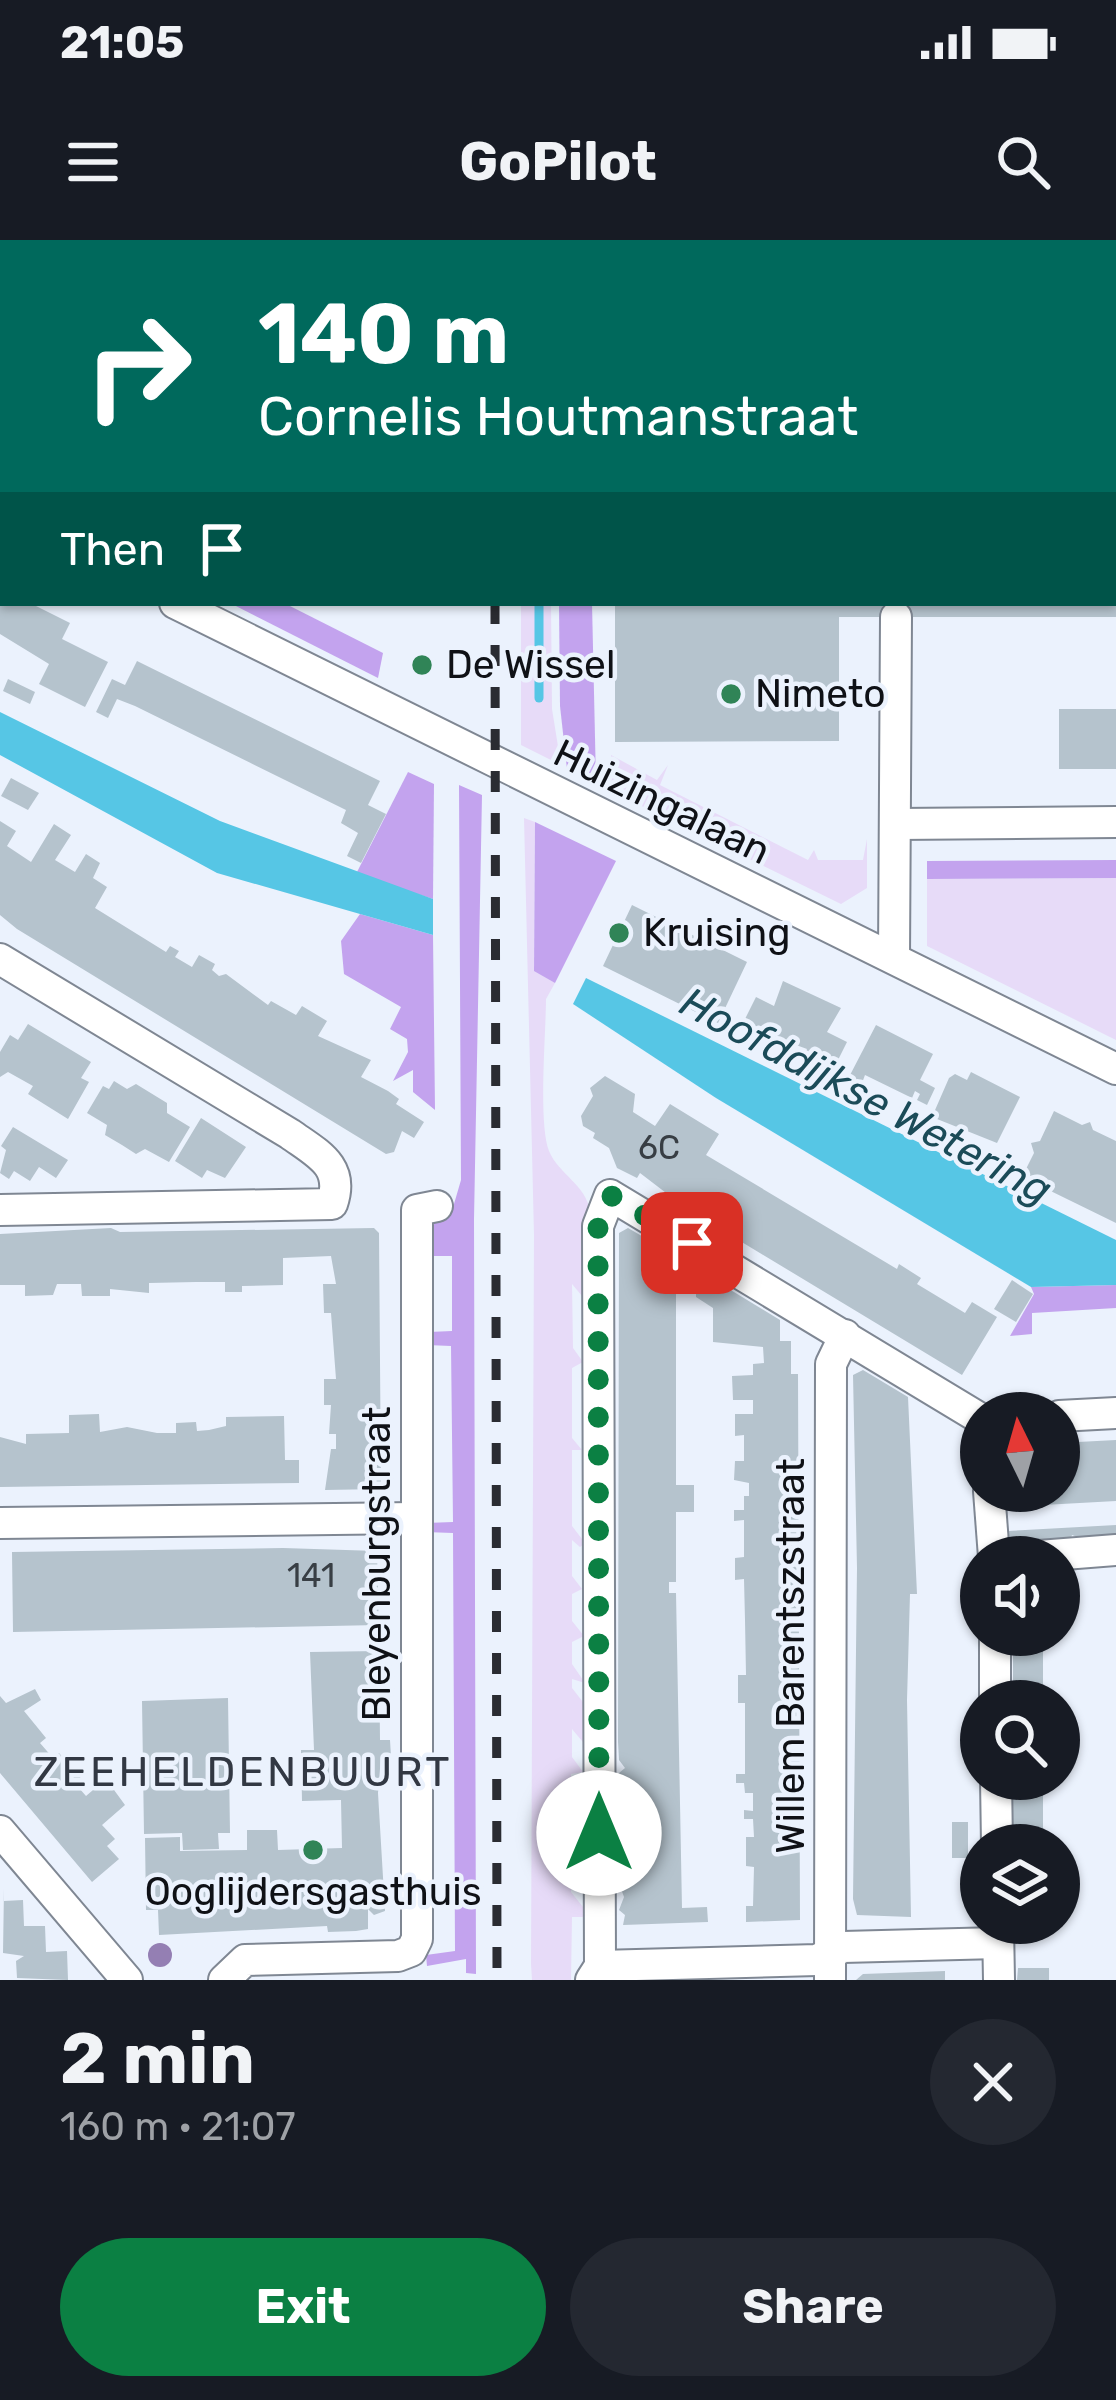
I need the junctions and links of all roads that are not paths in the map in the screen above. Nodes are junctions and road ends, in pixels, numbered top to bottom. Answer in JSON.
{"nodes":[{"id":1,"x":181,"y":606,"type":"edge"},
{"id":2,"x":896,"y":617,"type":"dead end"},
{"id":3,"x":1116,"y":822,"type":"edge"},
{"id":4,"x":897,"y":824,"type":"junction"},
{"id":5,"x":894,"y":958,"type":"junction"},
{"id":6,"x":0,"y":959,"type":"edge"},
{"id":7,"x":1116,"y":1069,"type":"edge"},
{"id":8,"x":437,"y":1206,"type":"dead end"},
{"id":9,"x":0,"y":1210,"type":"edge"},
{"id":10,"x":845,"y":1335,"type":"junction"},
{"id":11,"x":960,"y":1406,"type":"edge"},
{"id":12,"x":1116,"y":1413,"type":"edge"},
{"id":13,"x":1080,"y":1415,"type":"edge"},
{"id":14,"x":415,"y":1518,"type":"junction"},
{"id":15,"x":0,"y":1523,"type":"edge"},
{"id":16,"x":1116,"y":1550,"type":"edge"},
{"id":17,"x":1080,"y":1553,"type":"edge"},
{"id":18,"x":0,"y":1831,"type":"edge"},
{"id":19,"x":960,"y":1940,"type":"edge"},
{"id":20,"x":998,"y":1944,"type":"edge"},
{"id":21,"x":830,"y":1966,"type":"edge"},
{"id":22,"x":596,"y":1973,"type":"edge"},
{"id":23,"x":127,"y":1980,"type":"edge"},
{"id":24,"x":224,"y":1980,"type":"edge"},
{"id":25,"x":999,"y":1980,"type":"edge"}],
"edges":[{"from":1,"to":5,"type":"street","name":"Huizingalaan"},
{"from":2,"to":4,"type":"street"},
{"from":3,"to":4,"type":"street"},
{"from":4,"to":5,"type":"street"},
{"from":5,"to":7,"type":"street","name":"Huizingalaan"},
{"from":6,"to":9,"type":"street"},
{"from":8,"to":14,"type":"street","name":"Bleyenburgstraat"},
{"from":10,"to":11,"type":"street"},
{"from":10,"to":21,"type":"street","name":"Willem Barentszstraat"},
{"from":10,"to":22,"type":"street"},
{"from":12,"to":13,"type":"street"},
{"from":14,"to":15,"type":"street"},
{"from":14,"to":24,"type":"street","name":"Bleyenburgstraat"},
{"from":16,"to":17,"type":"street"},
{"from":18,"to":23,"type":"street"},
{"from":19,"to":21,"type":"street"},
{"from":20,"to":25,"type":"street"},
{"from":21,"to":22,"type":"street"}]}
